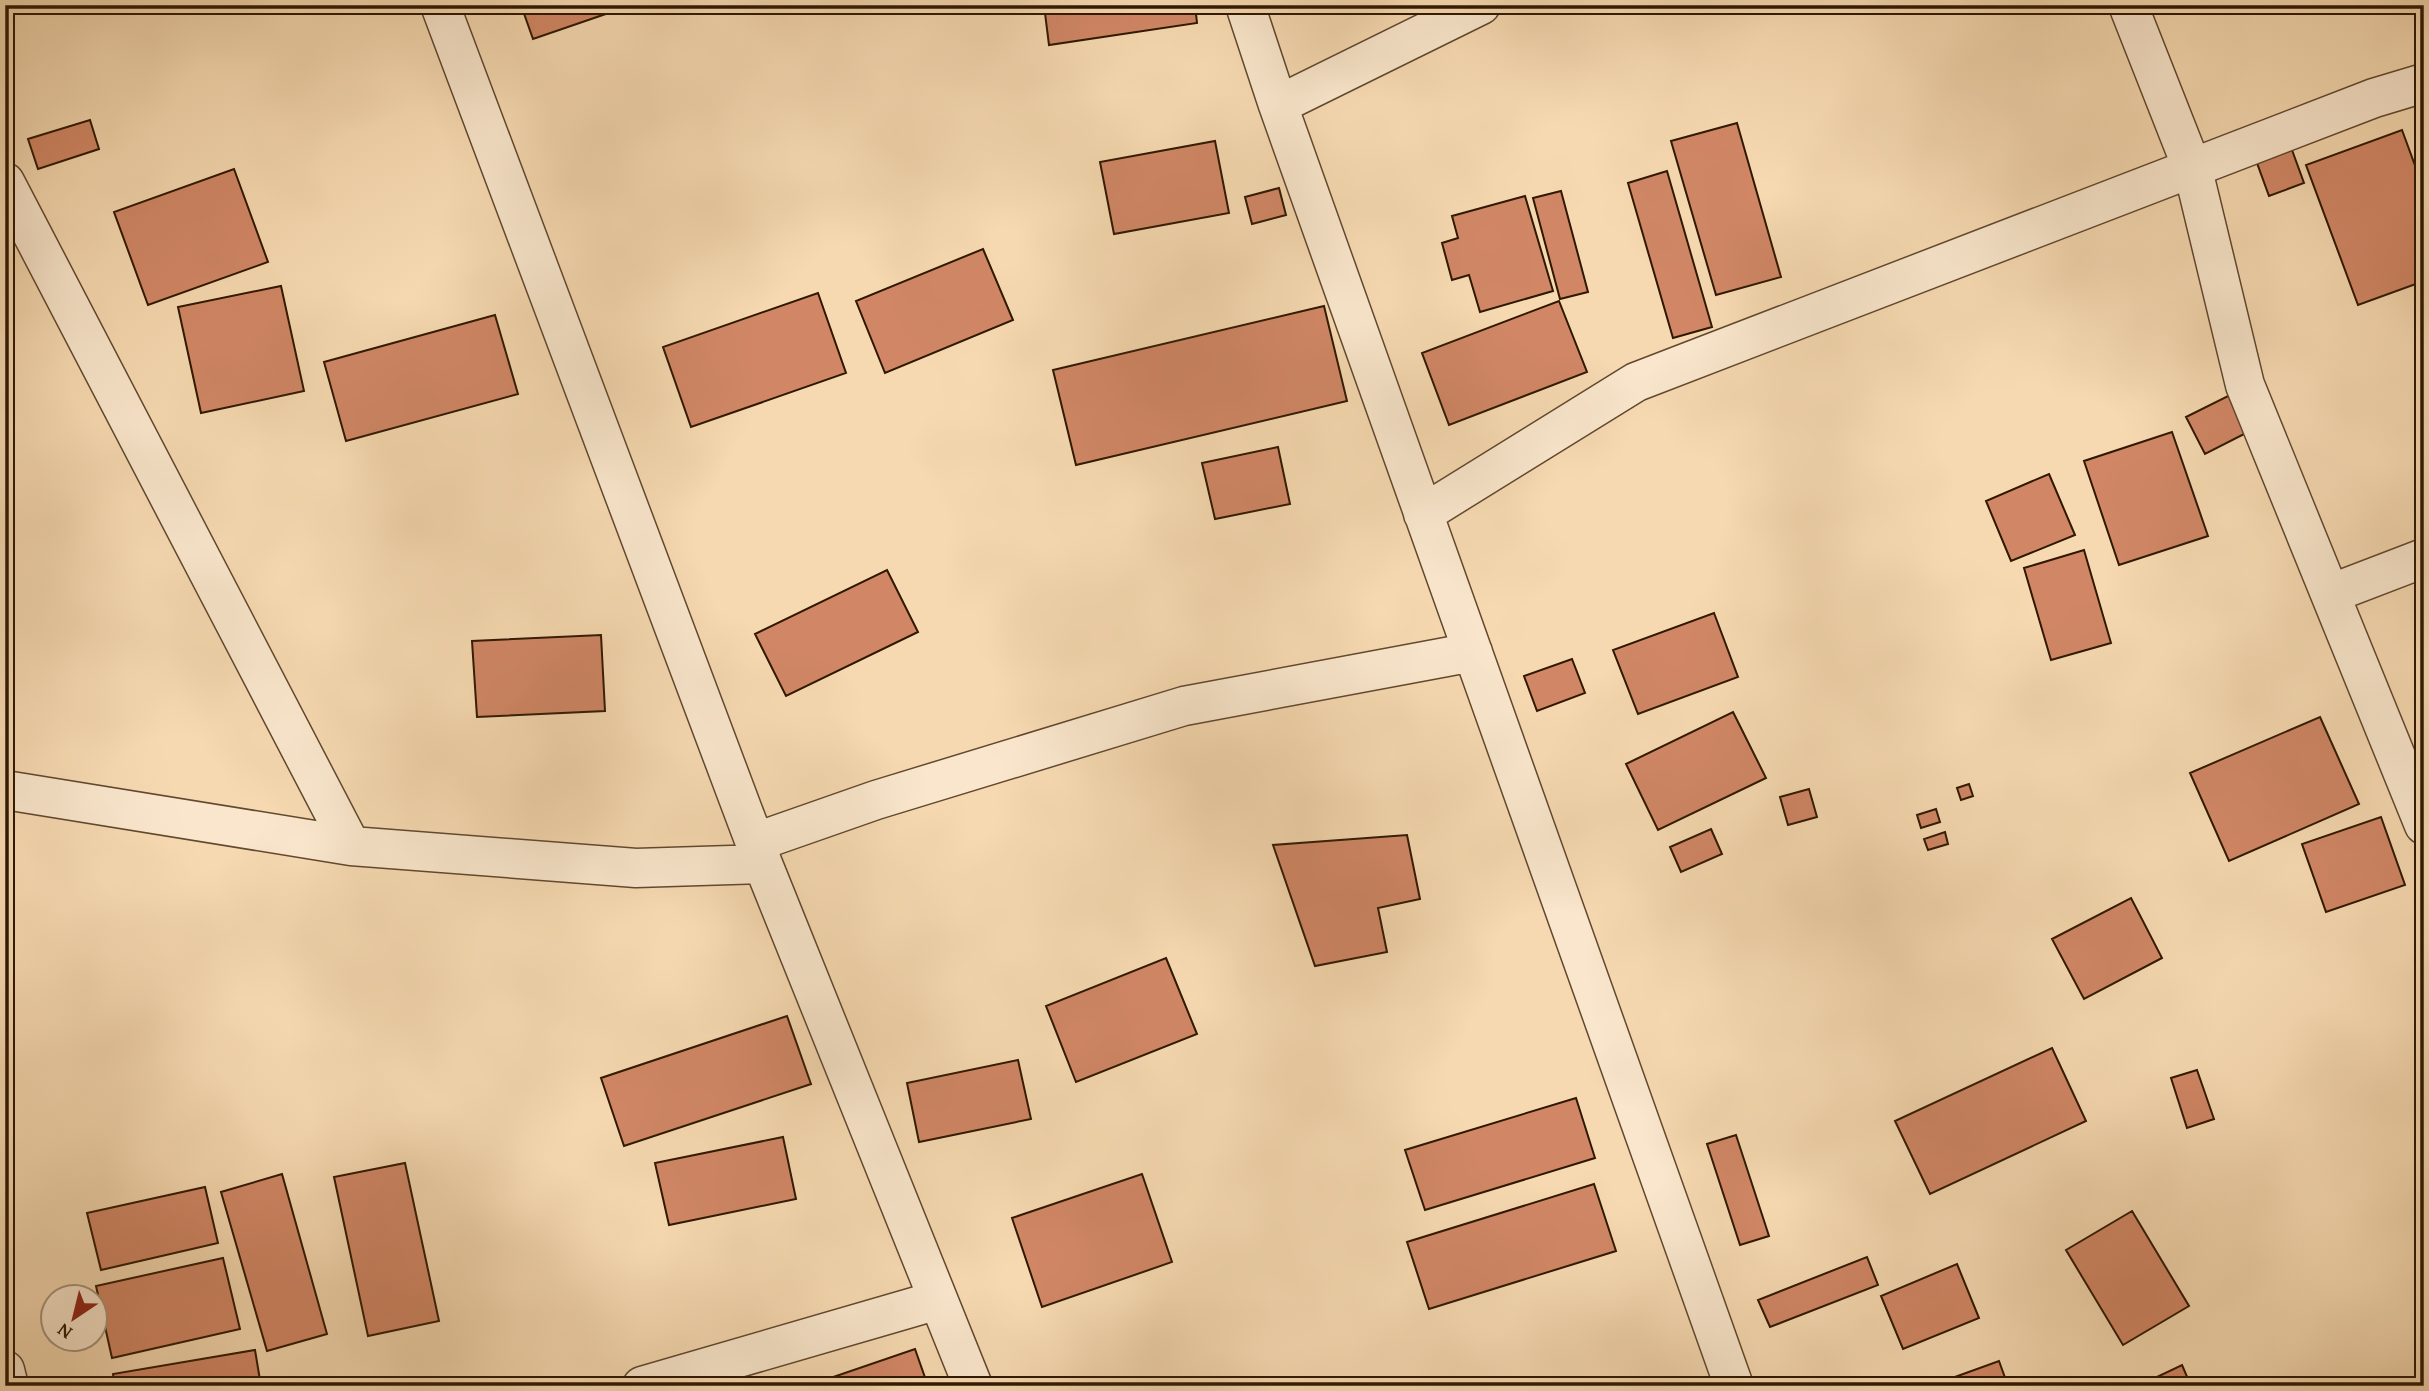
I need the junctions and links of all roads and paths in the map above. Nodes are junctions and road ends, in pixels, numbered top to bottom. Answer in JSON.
{"nodes":[{"id":1,"x":440,"y":5,"type":"edge"},
{"id":2,"x":1245,"y":5,"type":"edge"},
{"id":3,"x":1481,"y":5,"type":"edge"},
{"id":4,"x":2128,"y":5,"type":"edge"},
{"id":5,"x":2424,"y":83,"type":"edge"},
{"id":6,"x":1278,"y":105,"type":"junction"},
{"id":7,"x":2193,"y":170,"type":"junction"},
{"id":8,"x":5,"y":182,"type":"edge"},
{"id":9,"x":1423,"y":514,"type":"junction"},
{"id":10,"x":2424,"y":558,"type":"edge"},
{"id":11,"x":2330,"y":594,"type":"junction"},
{"id":12,"x":1473,"y":652,"type":"junction"},
{"id":13,"x":5,"y":790,"type":"edge"},
{"id":14,"x":2424,"y":825,"type":"edge"},
{"id":15,"x":351,"y":846,"type":"junction"},
{"id":16,"x":760,"y":853,"type":"junction"},
{"id":17,"x":938,"y":1300,"type":"junction"},
{"id":18,"x":5,"y":1370,"type":"edge"},
{"id":19,"x":9,"y":1386,"type":"edge"},
{"id":20,"x":642,"y":1386,"type":"edge"},
{"id":21,"x":973,"y":1386,"type":"edge"},
{"id":22,"x":1734,"y":1386,"type":"edge"}],
"edges":[{"from":1,"to":16,"type":"street"},
{"from":2,"to":6,"type":"street"},
{"from":3,"to":6,"type":"street"},
{"from":4,"to":7,"type":"street"},
{"from":5,"to":7,"type":"street"},
{"from":6,"to":9,"type":"street"},
{"from":7,"to":9,"type":"street"},
{"from":7,"to":11,"type":"street"},
{"from":8,"to":15,"type":"street"},
{"from":9,"to":12,"type":"street"},
{"from":10,"to":11,"type":"street"},
{"from":11,"to":14,"type":"street"},
{"from":12,"to":16,"type":"street"},
{"from":12,"to":22,"type":"street"},
{"from":13,"to":15,"type":"street"},
{"from":15,"to":16,"type":"street"},
{"from":16,"to":17,"type":"street"},
{"from":17,"to":20,"type":"street"},
{"from":17,"to":21,"type":"street"},
{"from":18,"to":19,"type":"street"}]}
